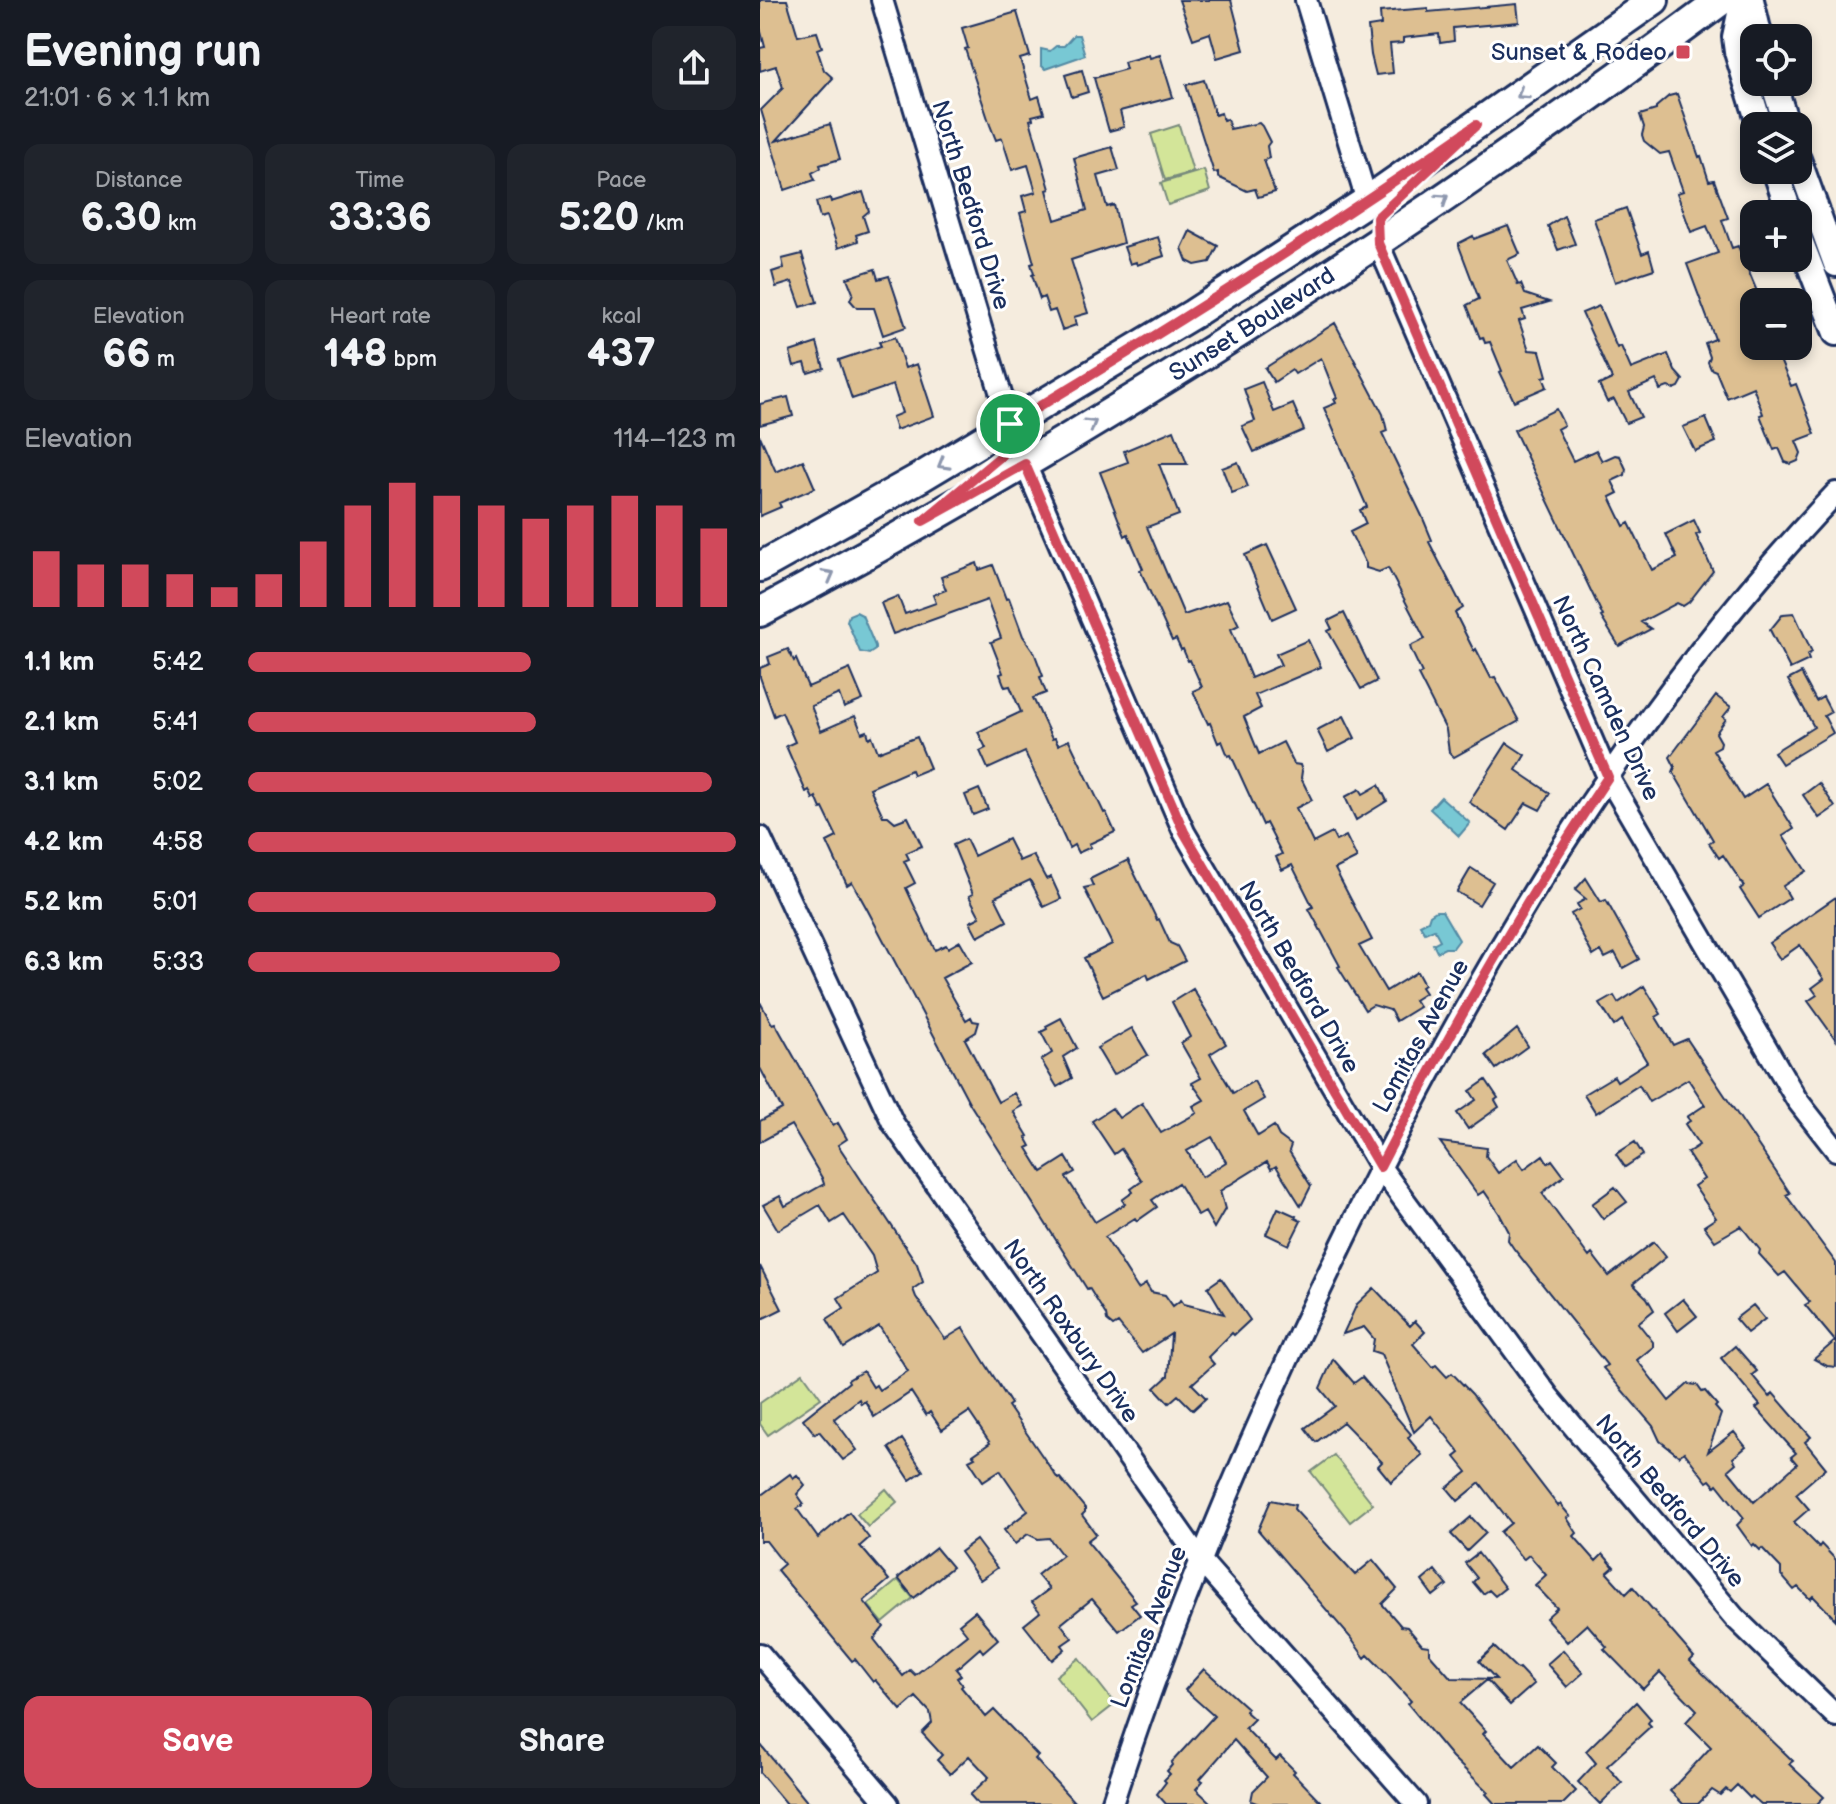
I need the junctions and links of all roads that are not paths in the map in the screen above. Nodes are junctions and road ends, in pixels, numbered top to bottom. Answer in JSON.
{"nodes":[{"id":1,"x":882,"y":0,"type":"edge"},
{"id":2,"x":1306,"y":0,"type":"edge"},
{"id":3,"x":1654,"y":0,"type":"edge"},
{"id":4,"x":1722,"y":0,"type":"edge"},
{"id":5,"x":1743,"y":0,"type":"edge"},
{"id":6,"x":1751,"y":0,"type":"edge"},
{"id":7,"x":1757,"y":24,"type":"edge"},
{"id":8,"x":1756,"y":112,"type":"edge"},
{"id":9,"x":1476,"y":125,"type":"junction"},
{"id":10,"x":1807,"y":184,"type":"edge"},
{"id":11,"x":1367,"y":201,"type":"junction"},
{"id":12,"x":1378,"y":243,"type":"junction"},
{"id":13,"x":1836,"y":264,"type":"edge"},
{"id":14,"x":1812,"y":271,"type":"edge"},
{"id":15,"x":1261,"y":319,"type":"junction"},
{"id":16,"x":1836,"y":333,"type":"edge"},
{"id":17,"x":1123,"y":357,"type":"junction"},
{"id":18,"x":1010,"y":424,"type":"junction"},
{"id":19,"x":1025,"y":464,"type":"junction"},
{"id":20,"x":1836,"y":493,"type":"edge"},
{"id":21,"x":923,"y":521,"type":"junction"},
{"id":22,"x":767,"y":565,"type":"edge"},
{"id":23,"x":760,"y":612,"type":"edge"},
{"id":24,"x":1608,"y":777,"type":"junction"},
{"id":25,"x":760,"y":837,"type":"edge"},
{"id":26,"x":1836,"y":1150,"type":"edge"},
{"id":27,"x":1380,"y":1167,"type":"junction"},
{"id":28,"x":1201,"y":1561,"type":"junction"},
{"id":29,"x":760,"y":1654,"type":"edge"},
{"id":30,"x":1836,"y":1716,"type":"edge"},
{"id":31,"x":888,"y":1804,"type":"edge"},
{"id":32,"x":1112,"y":1804,"type":"edge"},
{"id":33,"x":1416,"y":1804,"type":"edge"}],
"edges":[{"from":1,"to":18,"type":"street","name":"North Bedford Drive"},
{"from":2,"to":11,"type":"street"},
{"from":3,"to":9,"type":"main road","name":"Sunset Boulevard","one_way":true},
{"from":12,"to":4,"type":"main road","name":"Sunset Boulevard","one_way":true},
{"from":5,"to":8,"type":"street"},
{"from":6,"to":7,"type":"street"},
{"from":9,"to":11,"type":"main road","name":"Sunset Boulevard"},
{"from":9,"to":12,"type":"main road"},
{"from":10,"to":13,"type":"street"},
{"from":11,"to":15,"type":"main road"},
{"from":11,"to":17,"type":"main road","name":"Sunset Boulevard"},
{"from":12,"to":15,"type":"main road","name":"Sunset Boulevard"},
{"from":12,"to":24,"type":"street","name":"North Camden Drive"},
{"from":14,"to":16,"type":"street"},
{"from":19,"to":15,"type":"main road","name":"Sunset Boulevard","one_way":true},
{"from":17,"to":18,"type":"main road","name":"Sunset Boulevard"},
{"from":17,"to":19,"type":"main road"},
{"from":18,"to":21,"type":"main road"},
{"from":18,"to":22,"type":"main road","name":"Sunset Boulevard","one_way":true},
{"from":19,"to":21,"type":"main road","name":"Sunset Boulevard"},
{"from":19,"to":27,"type":"street","name":"North Bedford Drive"},
{"from":20,"to":24,"type":"street","name":"Lomitas Avenue"},
{"from":23,"to":21,"type":"main road","name":"Sunset Boulevard","one_way":true},
{"from":24,"to":26,"type":"street","name":"North Camden Drive"},
{"from":24,"to":27,"type":"street","name":"Lomitas Avenue"},
{"from":25,"to":28,"type":"street","name":"North Roxbury Drive"},
{"from":27,"to":28,"type":"street","name":"Lomitas Avenue"},
{"from":27,"to":30,"type":"street","name":"North Bedford Drive"},
{"from":28,"to":32,"type":"street","name":"Lomitas Avenue"},
{"from":28,"to":33,"type":"street","name":"North Roxbury Drive"},
{"from":29,"to":31,"type":"street"}]}
